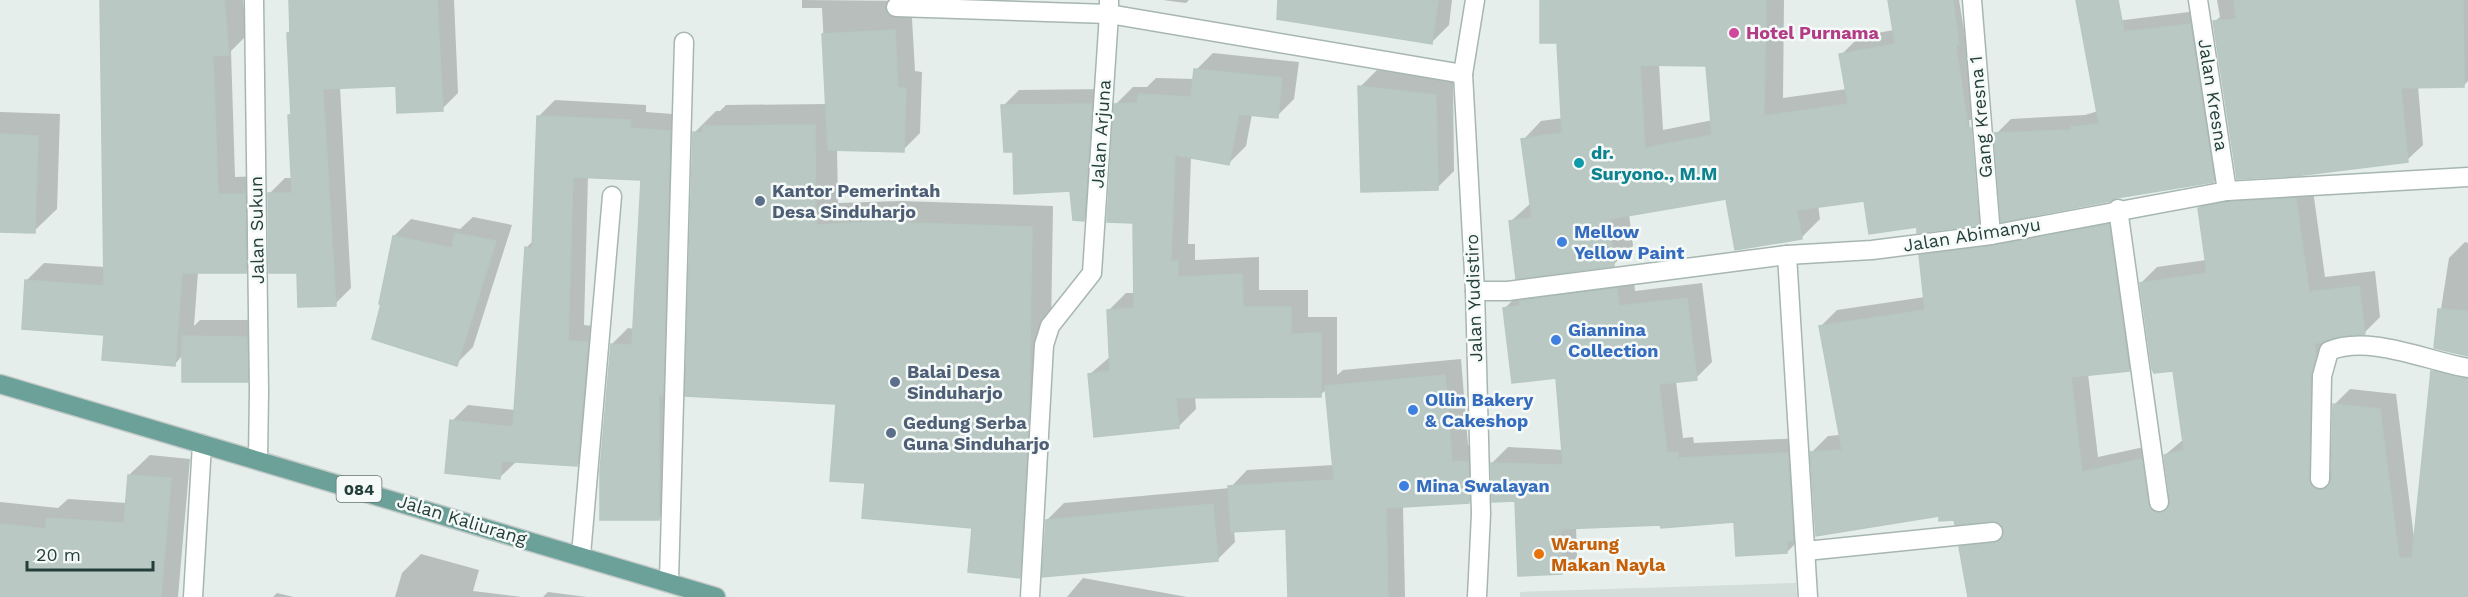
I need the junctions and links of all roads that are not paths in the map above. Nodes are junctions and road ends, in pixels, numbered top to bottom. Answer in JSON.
{"nodes":[{"id":1,"x":254,"y":0,"type":"edge"},
{"id":2,"x":1475,"y":0,"type":"edge"},
{"id":3,"x":1972,"y":0,"type":"edge"},
{"id":4,"x":2198,"y":0,"type":"edge"},
{"id":5,"x":896,"y":7,"type":"dead end"},
{"id":6,"x":1109,"y":7,"type":"edge"},
{"id":7,"x":684,"y":42,"type":"dead end"},
{"id":8,"x":1463,"y":74,"type":"junction"},
{"id":9,"x":2468,"y":177,"type":"edge"},
{"id":10,"x":2227,"y":191,"type":"junction"},
{"id":11,"x":612,"y":196,"type":"dead end"},
{"id":12,"x":2118,"y":209,"type":"junction"},
{"id":13,"x":1991,"y":235,"type":"junction"},
{"id":14,"x":1787,"y":255,"type":"junction"},
{"id":15,"x":1475,"y":291,"type":"junction"},
{"id":16,"x":2468,"y":368,"type":"edge"},
{"id":17,"x":0,"y":384,"type":"edge"},
{"id":18,"x":202,"y":444,"type":"junction"},
{"id":19,"x":258,"y":459,"type":"junction"},
{"id":20,"x":2320,"y":479,"type":"dead end"},
{"id":21,"x":2159,"y":502,"type":"dead end"},
{"id":22,"x":1993,"y":532,"type":"dead end"},
{"id":23,"x":1806,"y":551,"type":"junction"},
{"id":24,"x":581,"y":555,"type":"junction"},
{"id":25,"x":669,"y":581,"type":"junction"},
{"id":26,"x":193,"y":597,"type":"edge"},
{"id":27,"x":716,"y":597,"type":"edge"},
{"id":28,"x":1030,"y":597,"type":"edge"},
{"id":29,"x":1477,"y":597,"type":"edge"},
{"id":30,"x":1808,"y":597,"type":"edge"}],
"edges":[{"from":1,"to":19,"type":"street","name":"Jalan Sukun"},
{"from":2,"to":8,"type":"street","name":"Jalan Yudistiro"},
{"from":3,"to":13,"type":"street","name":"Gang Kresna 1"},
{"from":4,"to":10,"type":"street","name":"Jalan Kresna"},
{"from":5,"to":6,"type":"street"},
{"from":6,"to":8,"type":"street"},
{"from":6,"to":28,"type":"street","name":"Jalan Arjuna"},
{"from":7,"to":25,"type":"street"},
{"from":8,"to":15,"type":"street","name":"Jalan Yudistiro"},
{"from":9,"to":10,"type":"street","name":"Jalan Abimanyu"},
{"from":10,"to":12,"type":"street","name":"Jalan Abimanyu"},
{"from":11,"to":24,"type":"street"},
{"from":12,"to":13,"type":"street","name":"Jalan Abimanyu"},
{"from":12,"to":21,"type":"street"},
{"from":13,"to":14,"type":"street","name":"Jalan Abimanyu"},
{"from":14,"to":15,"type":"street","name":"Jalan Abimanyu"},
{"from":14,"to":23,"type":"street"},
{"from":15,"to":29,"type":"street","name":"Jalan Yudistiro"},
{"from":16,"to":20,"type":"street"},
{"from":17,"to":18,"type":"main road","name":"Jalan Kaliurang","number":"084"},
{"from":18,"to":19,"type":"main road","name":"Jalan Kaliurang","number":"084"},
{"from":18,"to":26,"type":"street"},
{"from":19,"to":24,"type":"main road","name":"Jalan Kaliurang","number":"084"},
{"from":22,"to":23,"type":"street"},
{"from":23,"to":30,"type":"street"},
{"from":24,"to":25,"type":"main road","name":"Jalan Kaliurang","number":"084"},
{"from":25,"to":27,"type":"main road","name":"Jalan Kaliurang","number":"084"}]}
